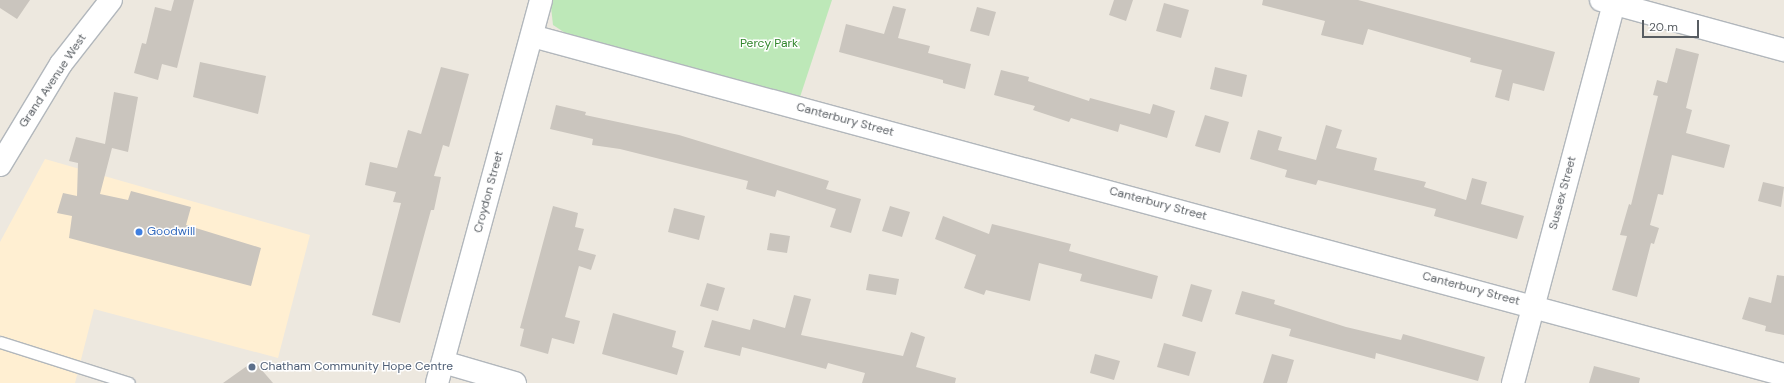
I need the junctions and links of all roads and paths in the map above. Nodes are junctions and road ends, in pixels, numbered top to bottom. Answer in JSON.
{"nodes":[{"id":1,"x":111,"y":0,"type":"edge"},
{"id":2,"x":541,"y":0,"type":"edge"},
{"id":3,"x":1610,"y":1,"type":"edge"},
{"id":4,"x":532,"y":36,"type":"junction"},
{"id":5,"x":1784,"y":50,"type":"edge"},
{"id":6,"x":0,"y":164,"type":"edge"},
{"id":7,"x":1533,"y":305,"type":"junction"},
{"id":8,"x":0,"y":342,"type":"edge"},
{"id":9,"x":443,"y":362,"type":"junction"},
{"id":10,"x":1784,"y":375,"type":"edge"},
{"id":11,"x":129,"y":383,"type":"edge"},
{"id":12,"x":437,"y":383,"type":"edge"},
{"id":13,"x":515,"y":383,"type":"edge"},
{"id":14,"x":1513,"y":383,"type":"edge"}],
"edges":[{"from":1,"to":6,"type":"street","name":"Grand Avenue West"},
{"from":2,"to":4,"type":"street","name":"Croydon Street"},
{"from":3,"to":5,"type":"street"},
{"from":3,"to":7,"type":"street","name":"Sussex Street"},
{"from":4,"to":7,"type":"street","name":"Canterbury Street"},
{"from":4,"to":9,"type":"street","name":"Croydon Street"},
{"from":7,"to":10,"type":"street","name":"Canterbury Street"},
{"from":7,"to":14,"type":"street","name":"Sussex Street"},
{"from":8,"to":11,"type":"lane"},
{"from":9,"to":12,"type":"street","name":"Croydon Street"},
{"from":9,"to":13,"type":"street"}]}
